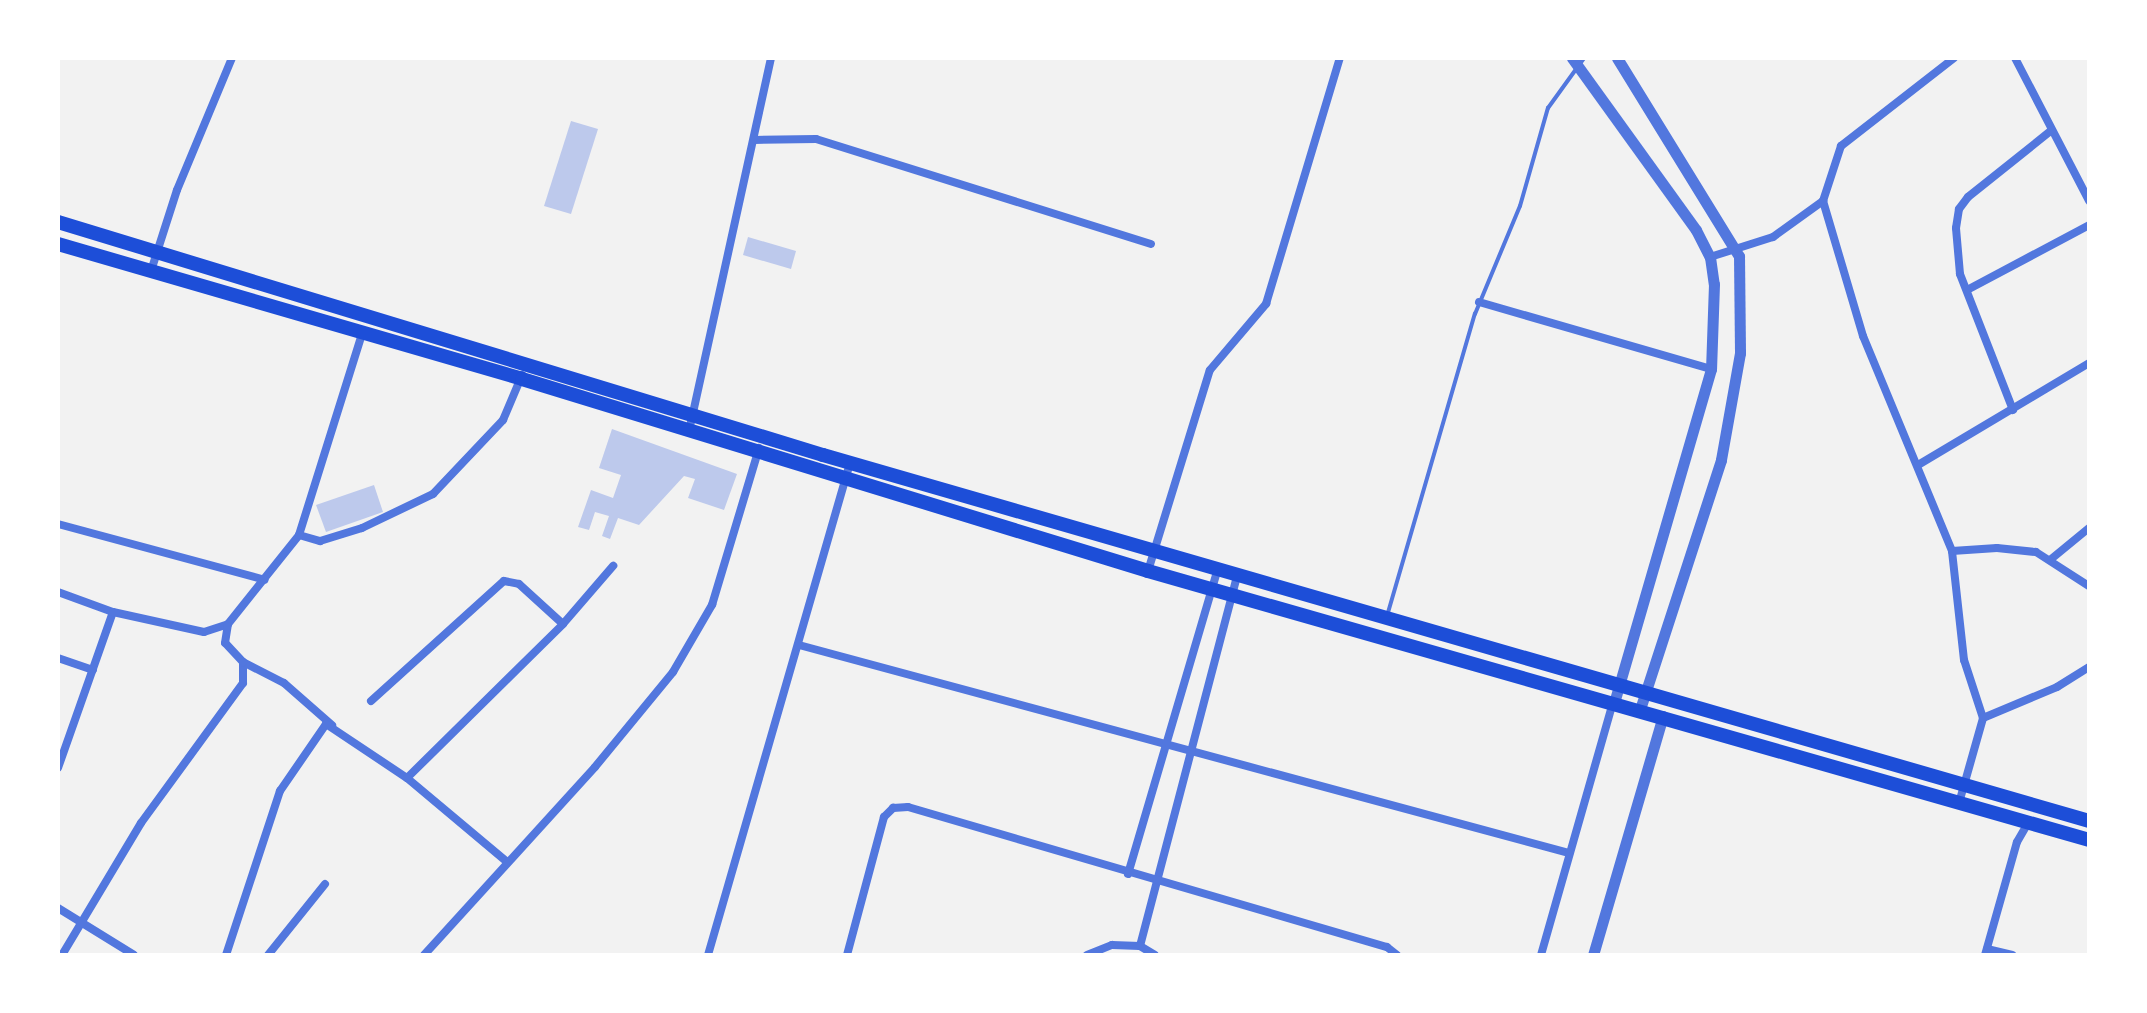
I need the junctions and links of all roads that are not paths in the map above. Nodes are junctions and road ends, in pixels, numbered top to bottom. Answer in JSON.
{"nodes":[{"id":1,"x":232,"y":58,"type":"edge"},
{"id":2,"x":771,"y":58,"type":"edge"},
{"id":3,"x":1340,"y":58,"type":"edge"},
{"id":4,"x":1617,"y":58,"type":"edge"},
{"id":5,"x":1954,"y":58,"type":"edge"},
{"id":6,"x":2015,"y":58,"type":"edge"},
{"id":7,"x":1578,"y":60,"type":"edge"},
{"id":8,"x":2052,"y":130,"type":"junction"},
{"id":9,"x":754,"y":140,"type":"junction"},
{"id":10,"x":1823,"y":201,"type":"junction"},
{"id":11,"x":2089,"y":201,"type":"edge"},
{"id":12,"x":58,"y":222,"type":"edge"},
{"id":13,"x":2089,"y":225,"type":"edge"},
{"id":14,"x":58,"y":244,"type":"edge"},
{"id":15,"x":1151,"y":244,"type":"dead end"},
{"id":16,"x":1736,"y":250,"type":"junction"},
{"id":17,"x":155,"y":253,"type":"junction"},
{"id":18,"x":1710,"y":257,"type":"junction"},
{"id":19,"x":151,"y":271,"type":"junction"},
{"id":20,"x":1967,"y":290,"type":"junction"},
{"id":21,"x":1479,"y":302,"type":"junction"},
{"id":22,"x":366,"y":314,"type":"junction"},
{"id":23,"x":363,"y":332,"type":"junction"},
{"id":24,"x":525,"y":361,"type":"junction"},
{"id":25,"x":2089,"y":363,"type":"edge"},
{"id":26,"x":1711,"y":369,"type":"junction"},
{"id":27,"x":522,"y":379,"type":"junction"},
{"id":28,"x":2013,"y":410,"type":"junction"},
{"id":29,"x":693,"y":414,"type":"junction"},
{"id":30,"x":689,"y":431,"type":"junction"},
{"id":31,"x":763,"y":436,"type":"junction"},
{"id":32,"x":758,"y":452,"type":"junction"},
{"id":33,"x":850,"y":463,"type":"junction"},
{"id":34,"x":1918,"y":465,"type":"junction"},
{"id":35,"x":846,"y":478,"type":"junction"},
{"id":36,"x":58,"y":524,"type":"edge"},
{"id":37,"x":2089,"y":528,"type":"edge"},
{"id":38,"x":299,"y":535,"type":"junction"},
{"id":39,"x":1952,"y":551,"type":"junction"},
{"id":40,"x":1156,"y":552,"type":"junction"},
{"id":41,"x":2050,"y":560,"type":"junction"},
{"id":42,"x":613,"y":566,"type":"dead end"},
{"id":43,"x":1148,"y":571,"type":"junction"},
{"id":44,"x":1217,"y":571,"type":"junction"},
{"id":45,"x":1237,"y":576,"type":"junction"},
{"id":46,"x":265,"y":580,"type":"junction"},
{"id":47,"x":2089,"y":586,"type":"edge"},
{"id":48,"x":1214,"y":587,"type":"junction"},
{"id":49,"x":58,"y":592,"type":"edge"},
{"id":50,"x":1232,"y":592,"type":"junction"},
{"id":51,"x":113,"y":612,"type":"junction"},
{"id":52,"x":1386,"y":619,"type":"junction"},
{"id":53,"x":228,"y":624,"type":"junction"},
{"id":54,"x":563,"y":624,"type":"junction"},
{"id":55,"x":204,"y":632,"type":"junction"},
{"id":56,"x":225,"y":643,"type":"junction"},
{"id":57,"x":799,"y":645,"type":"junction"},
{"id":58,"x":58,"y":658,"type":"edge"},
{"id":59,"x":243,"y":662,"type":"junction"},
{"id":60,"x":2089,"y":667,"type":"edge"},
{"id":61,"x":93,"y":670,"type":"junction"},
{"id":62,"x":1618,"y":686,"type":"junction"},
{"id":63,"x":1645,"y":694,"type":"junction"},
{"id":64,"x":371,"y":701,"type":"dead end"},
{"id":65,"x":1614,"y":702,"type":"junction"},
{"id":66,"x":1640,"y":710,"type":"junction"},
{"id":67,"x":1663,"y":716,"type":"junction"},
{"id":68,"x":1983,"y":718,"type":"junction"},
{"id":69,"x":332,"y":725,"type":"junction"},
{"id":70,"x":1167,"y":744,"type":"junction"},
{"id":71,"x":1190,"y":751,"type":"junction"},
{"id":72,"x":58,"y":768,"type":"edge"},
{"id":73,"x":407,"y":778,"type":"junction"},
{"id":74,"x":1964,"y":785,"type":"junction"},
{"id":75,"x":1959,"y":803,"type":"junction"},
{"id":76,"x":2089,"y":821,"type":"edge"},
{"id":77,"x":2028,"y":823,"type":"junction"},
{"id":78,"x":2089,"y":840,"type":"edge"},
{"id":79,"x":1569,"y":853,"type":"junction"},
{"id":80,"x":506,"y":861,"type":"junction"},
{"id":81,"x":1128,"y":874,"type":"junction"},
{"id":82,"x":1157,"y":883,"type":"junction"},
{"id":83,"x":325,"y":884,"type":"dead end"},
{"id":84,"x":58,"y":908,"type":"edge"},
{"id":85,"x":81,"y":923,"type":"junction"},
{"id":86,"x":1140,"y":946,"type":"junction"},
{"id":87,"x":1986,"y":952,"type":"edge"},
{"id":88,"x":62,"y":955,"type":"edge"},
{"id":89,"x":134,"y":955,"type":"edge"},
{"id":90,"x":226,"y":955,"type":"edge"},
{"id":91,"x":268,"y":955,"type":"edge"},
{"id":92,"x":424,"y":955,"type":"edge"},
{"id":93,"x":708,"y":955,"type":"edge"},
{"id":94,"x":847,"y":955,"type":"edge"},
{"id":95,"x":1087,"y":955,"type":"edge"},
{"id":96,"x":1155,"y":955,"type":"edge"},
{"id":97,"x":1397,"y":955,"type":"edge"},
{"id":98,"x":1541,"y":955,"type":"edge"},
{"id":99,"x":1593,"y":955,"type":"edge"},
{"id":100,"x":2012,"y":955,"type":"edge"}],
"edges":[{"from":1,"to":17,"type":"street"},
{"from":2,"to":9,"type":"street"},
{"from":3,"to":40,"type":"street"},
{"from":4,"to":16,"type":"street"},
{"from":5,"to":10,"type":"street"},
{"from":6,"to":8,"type":"street"},
{"from":7,"to":18,"type":"street"},
{"from":7,"to":21,"type":"lane"},
{"from":8,"to":11,"type":"street"},
{"from":8,"to":20,"type":"street"},
{"from":9,"to":15,"type":"street"},
{"from":9,"to":29,"type":"street"},
{"from":10,"to":16,"type":"street"},
{"from":10,"to":34,"type":"street"},
{"from":12,"to":17,"type":"highway"},
{"from":13,"to":20,"type":"street"},
{"from":14,"to":19,"type":"highway"},
{"from":16,"to":18,"type":"street"},
{"from":16,"to":63,"type":"street"},
{"from":17,"to":19,"type":"street"},
{"from":17,"to":22,"type":"highway"},
{"from":18,"to":26,"type":"street"},
{"from":19,"to":23,"type":"highway"},
{"from":20,"to":28,"type":"street"},
{"from":21,"to":26,"type":"street"},
{"from":21,"to":52,"type":"lane"},
{"from":22,"to":23,"type":"street"},
{"from":22,"to":24,"type":"highway"},
{"from":23,"to":27,"type":"highway"},
{"from":23,"to":38,"type":"street"},
{"from":24,"to":27,"type":"street"},
{"from":24,"to":29,"type":"highway"},
{"from":25,"to":28,"type":"street"},
{"from":26,"to":62,"type":"street"},
{"from":27,"to":30,"type":"highway"},
{"from":27,"to":38,"type":"street"},
{"from":28,"to":34,"type":"street"},
{"from":29,"to":30,"type":"street"},
{"from":29,"to":31,"type":"highway"},
{"from":30,"to":32,"type":"highway"},
{"from":31,"to":32,"type":"street"},
{"from":31,"to":33,"type":"highway"},
{"from":32,"to":35,"type":"highway"},
{"from":32,"to":80,"type":"street"},
{"from":33,"to":35,"type":"street"},
{"from":33,"to":40,"type":"highway"},
{"from":34,"to":39,"type":"street"},
{"from":35,"to":43,"type":"highway"},
{"from":35,"to":57,"type":"street"},
{"from":36,"to":46,"type":"street"},
{"from":37,"to":41,"type":"street"},
{"from":38,"to":46,"type":"street"},
{"from":39,"to":41,"type":"street"},
{"from":39,"to":68,"type":"street"},
{"from":40,"to":43,"type":"street"},
{"from":40,"to":44,"type":"highway"},
{"from":41,"to":47,"type":"street"},
{"from":42,"to":54,"type":"street"},
{"from":43,"to":48,"type":"highway"},
{"from":44,"to":45,"type":"highway"},
{"from":44,"to":48,"type":"street"},
{"from":45,"to":50,"type":"street"},
{"from":45,"to":52,"type":"highway"},
{"from":46,"to":53,"type":"street"},
{"from":48,"to":50,"type":"highway"},
{"from":48,"to":70,"type":"street"},
{"from":49,"to":51,"type":"street"},
{"from":50,"to":65,"type":"highway"},
{"from":50,"to":71,"type":"street"},
{"from":51,"to":55,"type":"street"},
{"from":51,"to":61,"type":"street"},
{"from":52,"to":62,"type":"highway"},
{"from":53,"to":55,"type":"street"},
{"from":53,"to":56,"type":"street"},
{"from":54,"to":64,"type":"street"},
{"from":54,"to":73,"type":"street"},
{"from":55,"to":56,"type":"street"},
{"from":56,"to":59,"type":"street"},
{"from":57,"to":70,"type":"street"},
{"from":57,"to":93,"type":"street"},
{"from":58,"to":61,"type":"street"},
{"from":59,"to":69,"type":"street"},
{"from":59,"to":85,"type":"street"},
{"from":60,"to":68,"type":"street"},
{"from":61,"to":72,"type":"street"},
{"from":62,"to":63,"type":"highway"},
{"from":62,"to":65,"type":"street"},
{"from":63,"to":66,"type":"street"},
{"from":63,"to":74,"type":"highway"},
{"from":65,"to":66,"type":"highway"},
{"from":65,"to":79,"type":"street"},
{"from":66,"to":67,"type":"highway"},
{"from":67,"to":75,"type":"highway"},
{"from":67,"to":99,"type":"street"},
{"from":68,"to":74,"type":"street"},
{"from":69,"to":73,"type":"street"},
{"from":69,"to":90,"type":"street"},
{"from":70,"to":71,"type":"street"},
{"from":70,"to":81,"type":"street"},
{"from":71,"to":79,"type":"street"},
{"from":71,"to":82,"type":"street"},
{"from":73,"to":80,"type":"street"},
{"from":74,"to":75,"type":"street"},
{"from":74,"to":76,"type":"highway"},
{"from":75,"to":77,"type":"highway"},
{"from":77,"to":78,"type":"highway"},
{"from":77,"to":87,"type":"street"},
{"from":79,"to":98,"type":"street"},
{"from":80,"to":92,"type":"street"},
{"from":81,"to":82,"type":"street"},
{"from":81,"to":94,"type":"street"},
{"from":82,"to":86,"type":"street"},
{"from":82,"to":97,"type":"street"},
{"from":83,"to":91,"type":"street"},
{"from":84,"to":85,"type":"street"},
{"from":85,"to":88,"type":"street"},
{"from":85,"to":89,"type":"street"},
{"from":86,"to":95,"type":"street"},
{"from":86,"to":96,"type":"street"},
{"from":87,"to":100,"type":"street"}]}
